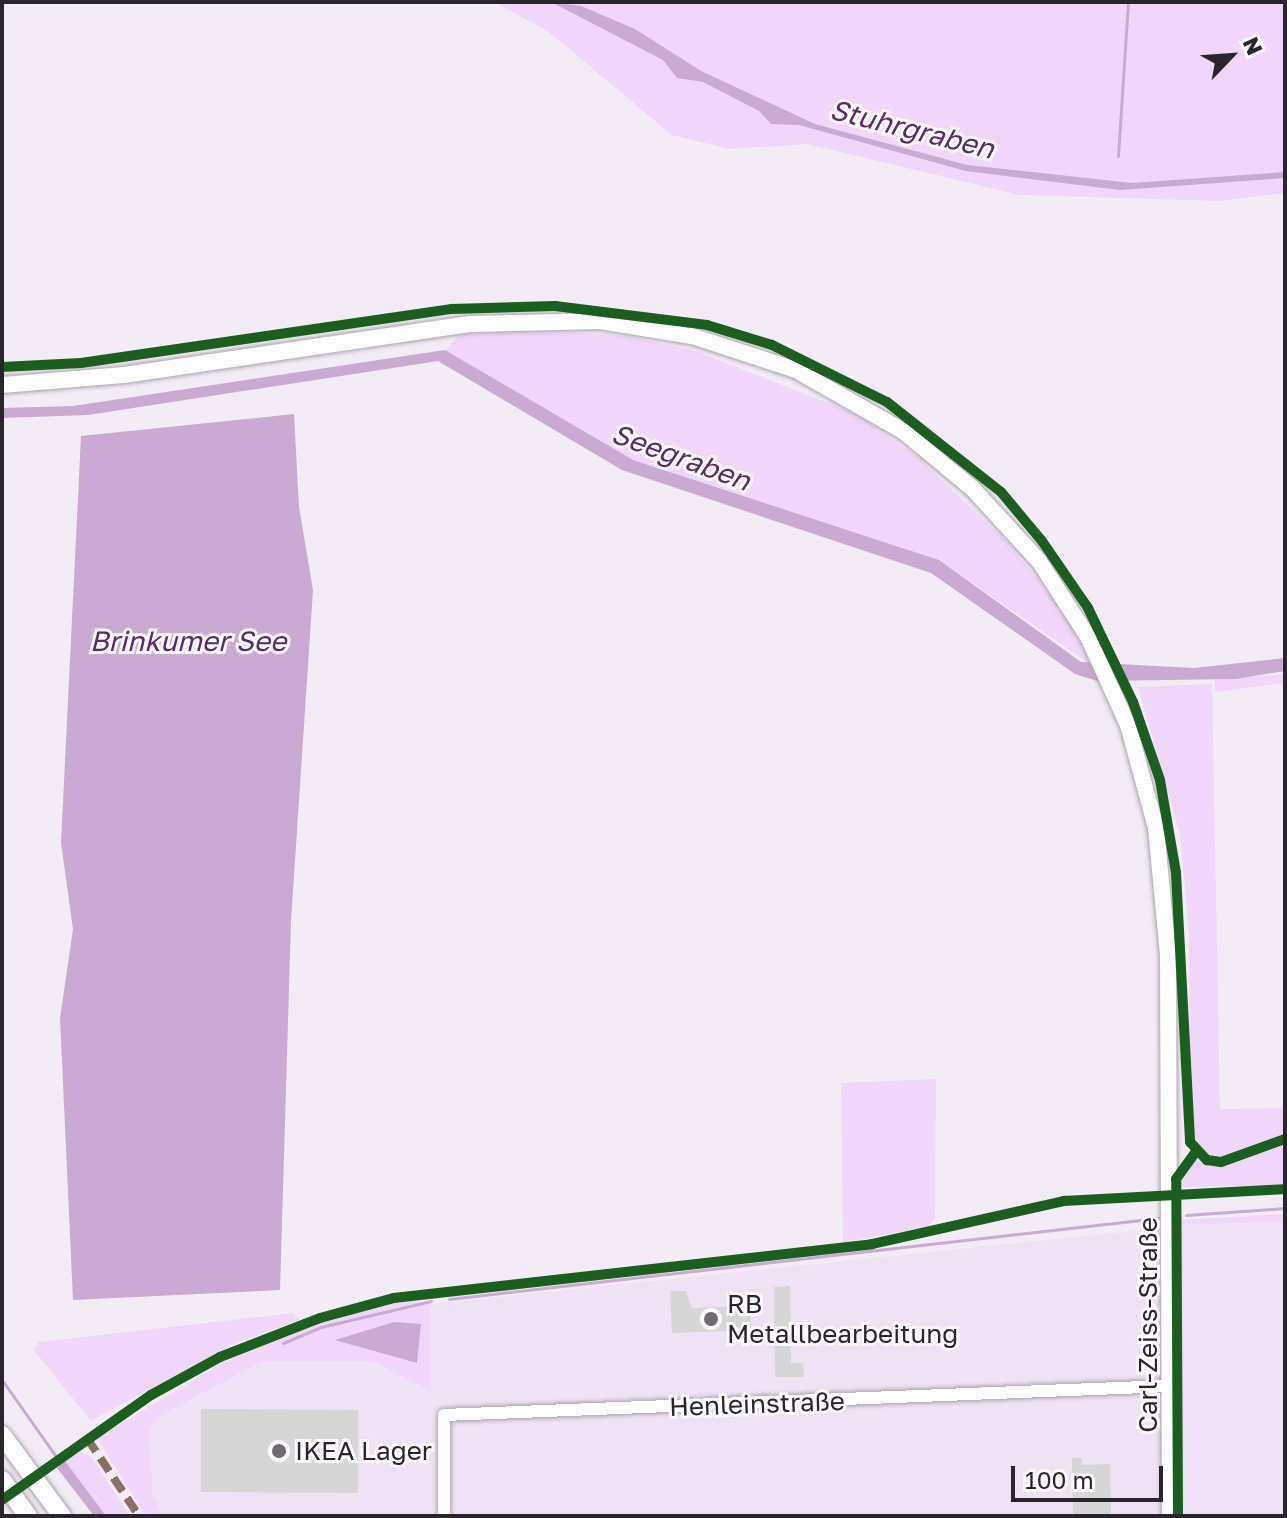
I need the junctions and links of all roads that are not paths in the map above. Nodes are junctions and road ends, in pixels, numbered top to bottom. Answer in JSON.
{"nodes":[{"id":1,"x":2,"y":385,"type":"edge"},
{"id":2,"x":1170,"y":1386,"type":"junction"},
{"id":3,"x":2,"y":1435,"type":"edge"},
{"id":4,"x":2,"y":1480,"type":"edge"},
{"id":5,"x":28,"y":1516,"type":"edge"},
{"id":6,"x":62,"y":1516,"type":"edge"},
{"id":7,"x":444,"y":1516,"type":"edge"},
{"id":8,"x":1170,"y":1516,"type":"edge"}],
"edges":[{"from":1,"to":2,"type":"main road","name":"Carl-Zeiss-Straße"},
{"from":2,"to":7,"type":"street","name":"Henleinstraße"},
{"from":2,"to":8,"type":"main road","name":"Carl-Zeiss-Straße"},
{"from":3,"to":6,"type":"highway"},
{"from":4,"to":5,"type":"highway"}]}
